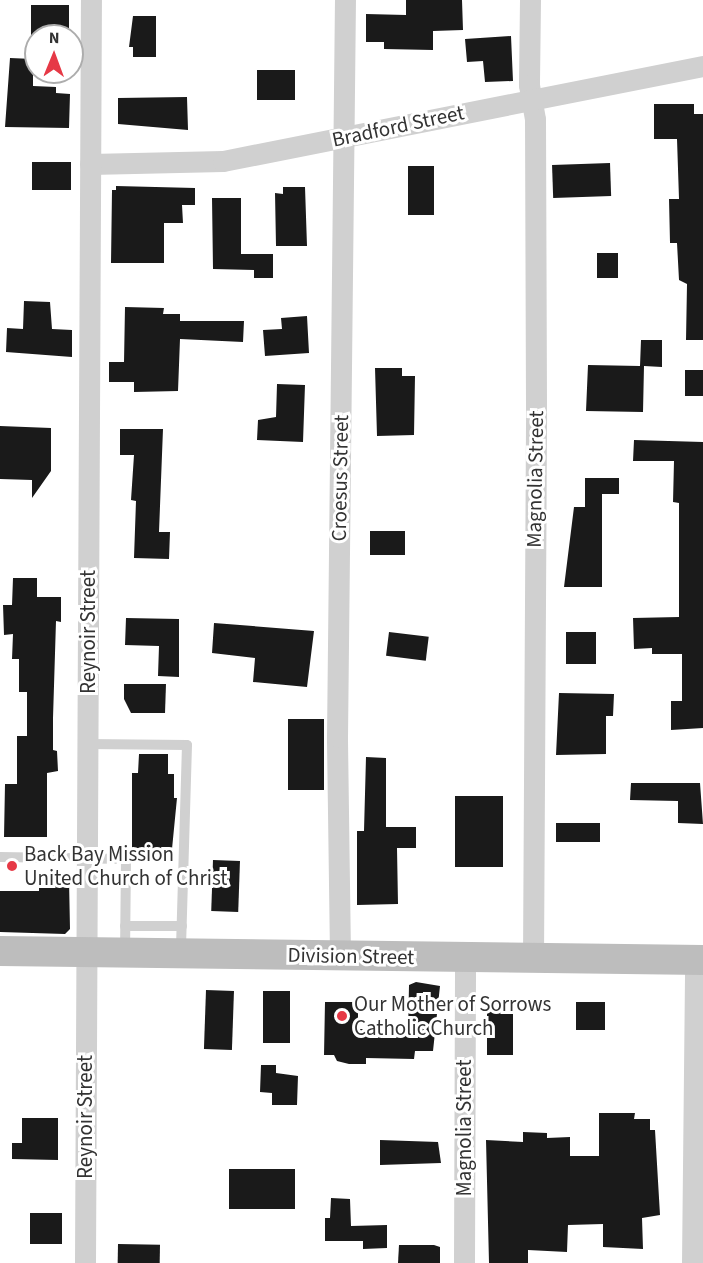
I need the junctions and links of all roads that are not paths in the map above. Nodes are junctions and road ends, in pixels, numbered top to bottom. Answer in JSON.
{"nodes":[{"id":1,"x":91,"y":0,"type":"edge"},
{"id":2,"x":345,"y":0,"type":"edge"},
{"id":3,"x":530,"y":0,"type":"edge"},
{"id":4,"x":703,"y":66,"type":"edge"},
{"id":5,"x":533,"y":98,"type":"junction"},
{"id":6,"x":345,"y":136,"type":"junction"},
{"id":7,"x":90,"y":165,"type":"junction"},
{"id":8,"x":87,"y":744,"type":"junction"},
{"id":9,"x":0,"y":857,"type":"edge"},
{"id":10,"x":86,"y":858,"type":"junction"},
{"id":11,"x":125,"y":939,"type":"junction"},
{"id":12,"x":181,"y":940,"type":"junction"},
{"id":13,"x":0,"y":951,"type":"edge"},
{"id":14,"x":86,"y":952,"type":"junction"},
{"id":15,"x":340,"y":956,"type":"junction"},
{"id":16,"x":465,"y":957,"type":"junction"},
{"id":17,"x":533,"y":958,"type":"junction"},
{"id":18,"x":699,"y":960,"type":"edge"},
{"id":19,"x":85,"y":1263,"type":"edge"},
{"id":20,"x":464,"y":1263,"type":"edge"},
{"id":21,"x":692,"y":1263,"type":"edge"}],
"edges":[{"from":1,"to":7,"type":"street","name":"Reynoir Street"},
{"from":2,"to":6,"type":"street","name":"Croesus Street"},
{"from":3,"to":5,"type":"street","name":"Magnolia Street"},
{"from":4,"to":5,"type":"street","name":"Bradford Street"},
{"from":5,"to":6,"type":"street","name":"Bradford Street"},
{"from":5,"to":17,"type":"street","name":"Magnolia Street"},
{"from":6,"to":7,"type":"street","name":"Bradford Street"},
{"from":6,"to":15,"type":"street","name":"Croesus Street"},
{"from":7,"to":8,"type":"street","name":"Reynoir Street"},
{"from":8,"to":10,"type":"street","name":"Reynoir Street"},
{"from":8,"to":12,"type":"lane"},
{"from":9,"to":10,"type":"lane"},
{"from":10,"to":11,"type":"lane"},
{"from":10,"to":14,"type":"street","name":"Reynoir Street"},
{"from":11,"to":12,"type":"main road","name":"Division Street"},
{"from":11,"to":14,"type":"main road","name":"Division Street"},
{"from":12,"to":15,"type":"main road","name":"Division Street"},
{"from":13,"to":14,"type":"main road","name":"Division Street"},
{"from":14,"to":19,"type":"street","name":"Reynoir Street"},
{"from":15,"to":16,"type":"main road","name":"Division Street"},
{"from":16,"to":17,"type":"main road","name":"Division Street"},
{"from":16,"to":20,"type":"street","name":"Magnolia Street"},
{"from":17,"to":18,"type":"main road","name":"Division Street"},
{"from":18,"to":21,"type":"street"}]}
